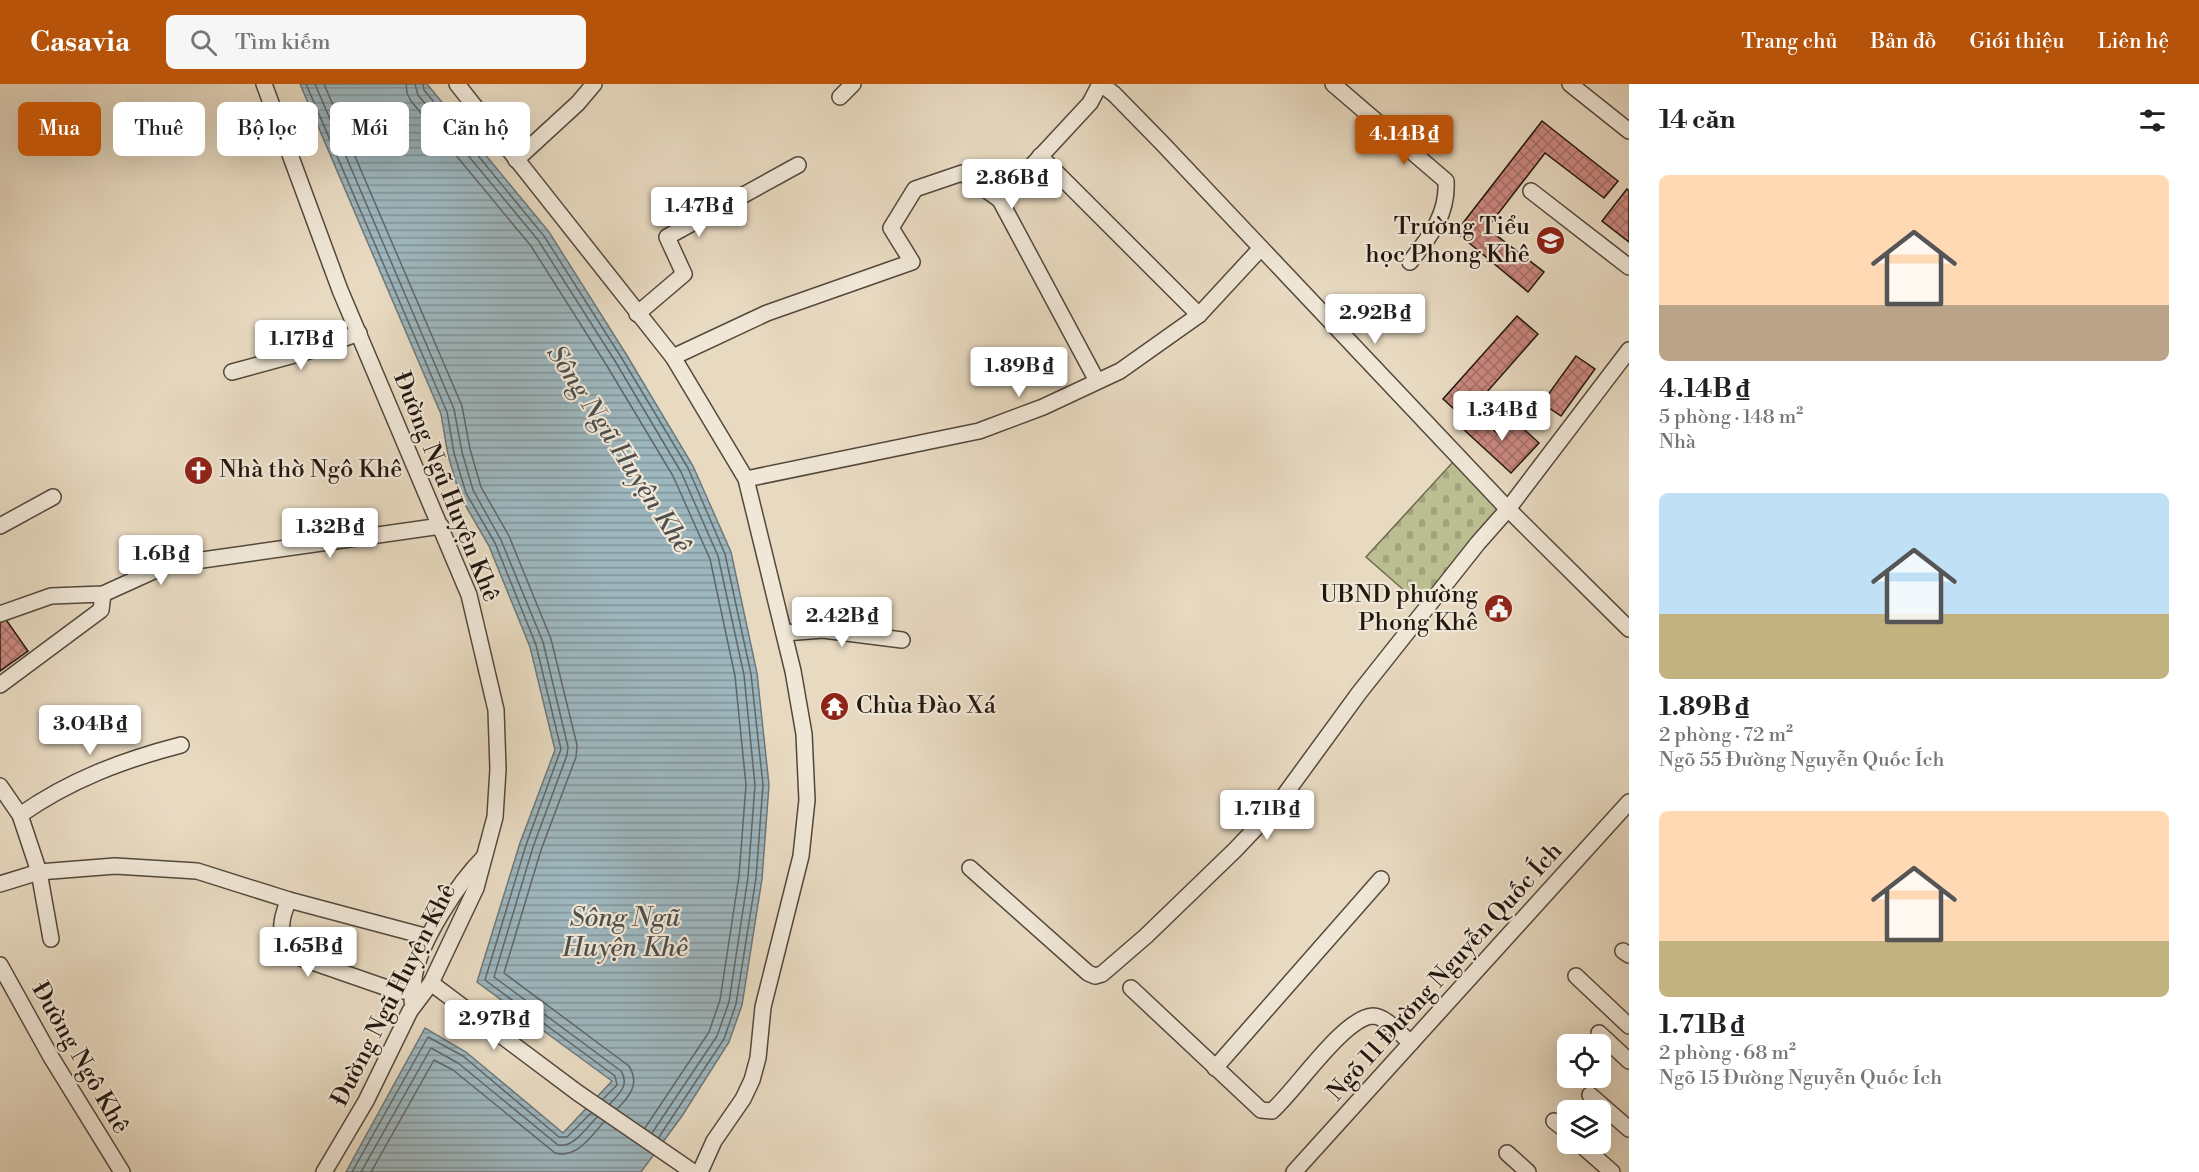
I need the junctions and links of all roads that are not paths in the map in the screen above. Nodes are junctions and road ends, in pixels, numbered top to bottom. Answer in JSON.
{"nodes":[{"id":1,"x":264,"y":84,"type":"edge"},
{"id":2,"x":457,"y":84,"type":"edge"},
{"id":3,"x":594,"y":84,"type":"edge"},
{"id":4,"x":852,"y":84,"type":"edge"},
{"id":5,"x":1101,"y":84,"type":"edge"},
{"id":6,"x":1333,"y":84,"type":"edge"},
{"id":7,"x":1570,"y":84,"type":"edge"},
{"id":8,"x":840,"y":98,"type":"dead end"},
{"id":9,"x":1629,"y":130,"type":"edge"},
{"id":10,"x":1040,"y":156,"type":"junction"},
{"id":11,"x":516,"y":160,"type":"junction"},
{"id":12,"x":798,"y":165,"type":"dead end"},
{"id":13,"x":1531,"y":191,"type":"dead end"},
{"id":14,"x":1000,"y":200,"type":"junction"},
{"id":15,"x":1261,"y":248,"type":"junction"},
{"id":16,"x":1410,"y":262,"type":"dead end"},
{"id":17,"x":1629,"y":267,"type":"edge"},
{"id":18,"x":637,"y":314,"type":"junction"},
{"id":19,"x":1199,"y":315,"type":"junction"},
{"id":20,"x":359,"y":333,"type":"junction"},
{"id":21,"x":1629,"y":350,"type":"edge"},
{"id":22,"x":673,"y":357,"type":"junction"},
{"id":23,"x":232,"y":372,"type":"dead end"},
{"id":24,"x":1097,"y":381,"type":"junction"},
{"id":25,"x":746,"y":478,"type":"junction"},
{"id":26,"x":53,"y":497,"type":"dead end"},
{"id":27,"x":1508,"y":509,"type":"junction"},
{"id":28,"x":0,"y":526,"type":"edge"},
{"id":29,"x":441,"y":526,"type":"junction"},
{"id":30,"x":103,"y":594,"type":"junction"},
{"id":31,"x":0,"y":614,"type":"edge"},
{"id":32,"x":1629,"y":629,"type":"edge"},
{"id":33,"x":784,"y":633,"type":"junction"},
{"id":34,"x":902,"y":640,"type":"dead end"},
{"id":35,"x":0,"y":686,"type":"edge"},
{"id":36,"x":181,"y":745,"type":"dead end"},
{"id":37,"x":0,"y":786,"type":"edge"},
{"id":38,"x":1629,"y":802,"type":"edge"},
{"id":39,"x":20,"y":815,"type":"junction"},
{"id":40,"x":484,"y":857,"type":"junction"},
{"id":41,"x":970,"y":868,"type":"dead end"},
{"id":42,"x":39,"y":872,"type":"junction"},
{"id":43,"x":1381,"y":879,"type":"dead end"},
{"id":44,"x":0,"y":884,"type":"edge"},
{"id":45,"x":289,"y":900,"type":"junction"},
{"id":46,"x":428,"y":937,"type":"junction"},
{"id":47,"x":51,"y":939,"type":"dead end"},
{"id":48,"x":0,"y":965,"type":"edge"},
{"id":49,"x":1576,"y":976,"type":"dead end"},
{"id":50,"x":431,"y":983,"type":"junction"},
{"id":51,"x":1131,"y":988,"type":"dead end"},
{"id":52,"x":413,"y":992,"type":"junction"},
{"id":53,"x":410,"y":1011,"type":"junction"},
{"id":54,"x":1629,"y":1026,"type":"edge"},
{"id":55,"x":1599,"y":1033,"type":"dead end"},
{"id":56,"x":1411,"y":1043,"type":"junction"},
{"id":57,"x":1629,"y":1061,"type":"edge"},
{"id":58,"x":1215,"y":1068,"type":"junction"},
{"id":59,"x":1590,"y":1095,"type":"dead end"},
{"id":60,"x":1554,"y":1121,"type":"dead end"},
{"id":61,"x":1557,"y":1123,"type":"edge"},
{"id":62,"x":1629,"y":1129,"type":"edge"},
{"id":63,"x":1507,"y":1153,"type":"dead end"},
{"id":64,"x":1592,"y":1154,"type":"edge"},
{"id":65,"x":693,"y":1170,"type":"edge"},
{"id":66,"x":1525,"y":1171,"type":"edge"},
{"id":67,"x":122,"y":1172,"type":"edge"},
{"id":68,"x":324,"y":1172,"type":"edge"},
{"id":69,"x":1294,"y":1172,"type":"edge"},
{"id":70,"x":1612,"y":1172,"type":"edge"}],
"edges":[{"from":1,"to":20,"type":"street","name":"Đường Ngũ Huyện Khê"},
{"from":2,"to":11,"type":"street"},
{"from":3,"to":11,"type":"street"},
{"from":4,"to":8,"type":"street"},
{"from":5,"to":10,"type":"street"},
{"from":5,"to":15,"type":"street"},
{"from":6,"to":16,"type":"street"},
{"from":7,"to":9,"type":"street"},
{"from":10,"to":14,"type":"street"},
{"from":10,"to":19,"type":"street"},
{"from":11,"to":18,"type":"street"},
{"from":12,"to":18,"type":"street"},
{"from":13,"to":17,"type":"street"},
{"from":14,"to":22,"type":"street"},
{"from":14,"to":24,"type":"street"},
{"from":15,"to":19,"type":"street"},
{"from":15,"to":27,"type":"street"},
{"from":18,"to":22,"type":"street"},
{"from":19,"to":24,"type":"street"},
{"from":20,"to":23,"type":"street"},
{"from":20,"to":29,"type":"street","name":"Đường Ngũ Huyện Khê"},
{"from":21,"to":27,"type":"street"},
{"from":22,"to":25,"type":"street"},
{"from":24,"to":25,"type":"street"},
{"from":25,"to":33,"type":"street"},
{"from":26,"to":28,"type":"street"},
{"from":27,"to":32,"type":"street"},
{"from":27,"to":41,"type":"street"},
{"from":29,"to":30,"type":"street"},
{"from":29,"to":40,"type":"street","name":"Đường Ngũ Huyện Khê"},
{"from":30,"to":31,"type":"street"},
{"from":30,"to":35,"type":"street"},
{"from":33,"to":34,"type":"street"},
{"from":33,"to":65,"type":"street"},
{"from":36,"to":39,"type":"street"},
{"from":37,"to":39,"type":"street"},
{"from":38,"to":56,"type":"street","name":"Ngõ 11 Đường Nguyễn Quốc Ích"},
{"from":39,"to":42,"type":"street"},
{"from":40,"to":46,"type":"street"},
{"from":40,"to":50,"type":"street","name":"Đường Ngũ Huyện Khê"},
{"from":42,"to":44,"type":"street"},
{"from":42,"to":45,"type":"street"},
{"from":42,"to":47,"type":"street"},
{"from":43,"to":58,"type":"street"},
{"from":45,"to":46,"type":"street"},
{"from":45,"to":52,"type":"street"},
{"from":46,"to":52,"type":"street"},
{"from":48,"to":67,"type":"street","name":"Đường Ngô Khê"},
{"from":49,"to":54,"type":"street"},
{"from":50,"to":53,"type":"street","name":"Đường Ngũ Huyện Khê"},
{"from":50,"to":65,"type":"street"},
{"from":51,"to":58,"type":"street"},
{"from":52,"to":53,"type":"street"},
{"from":53,"to":68,"type":"street","name":"Đường Ngũ Huyện Khê"},
{"from":55,"to":57,"type":"street"},
{"from":56,"to":58,"type":"street"},
{"from":56,"to":69,"type":"street","name":"Ngõ 11 Đường Nguyễn Quốc Ích"},
{"from":59,"to":62,"type":"street"},
{"from":60,"to":61,"type":"street"},
{"from":63,"to":66,"type":"street"},
{"from":64,"to":70,"type":"street"}]}
